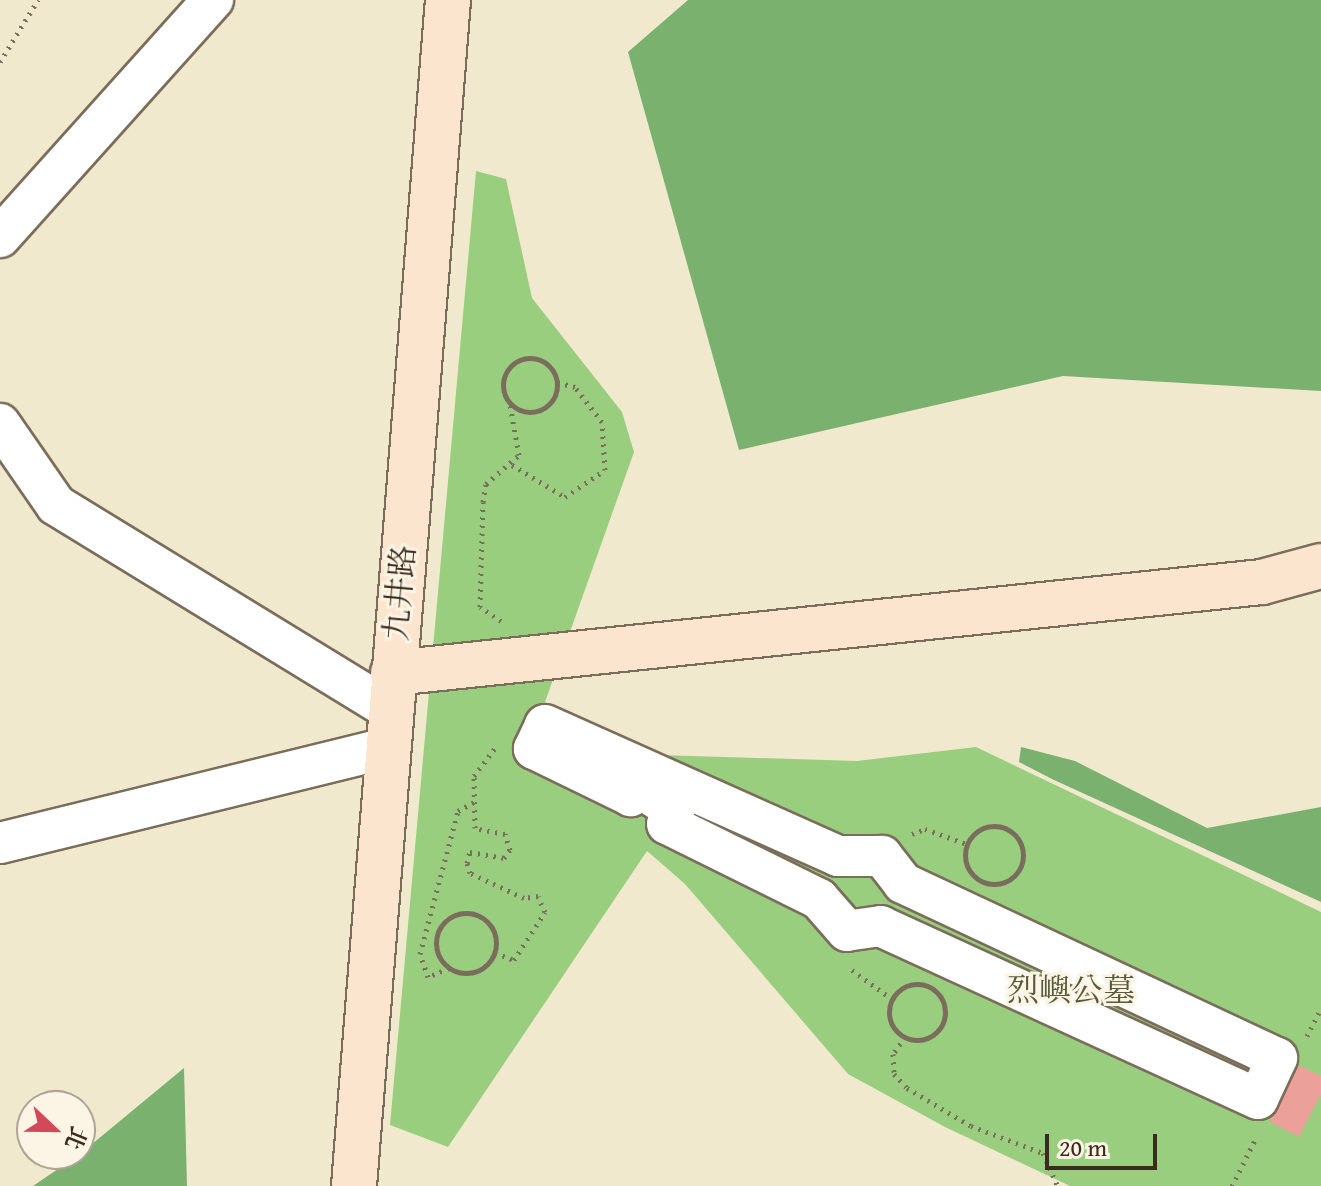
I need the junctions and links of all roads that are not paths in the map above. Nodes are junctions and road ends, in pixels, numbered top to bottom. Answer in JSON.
{"nodes":[{"id":1,"x":213,"y":0,"type":"edge"},
{"id":2,"x":448,"y":0,"type":"edge"},
{"id":3,"x":0,"y":237,"type":"edge"},
{"id":4,"x":0,"y":424,"type":"edge"},
{"id":5,"x":1321,"y":566,"type":"edge"},
{"id":6,"x":389,"y":710,"type":"junction"},
{"id":7,"x":540,"y":737,"type":"joint"},
{"id":8,"x":0,"y":843,"type":"edge"},
{"id":9,"x":354,"y":1186,"type":"edge"}],
"edges":[{"from":1,"to":3,"type":"street"},
{"from":2,"to":6,"type":"main road","name":"九井路"},
{"from":4,"to":6,"type":"street"},
{"from":5,"to":6,"type":"main road"},
{"from":6,"to":8,"type":"street"},
{"from":6,"to":9,"type":"main road","name":"九井路"},
{"from":7,"to":7,"type":"street"}]}
